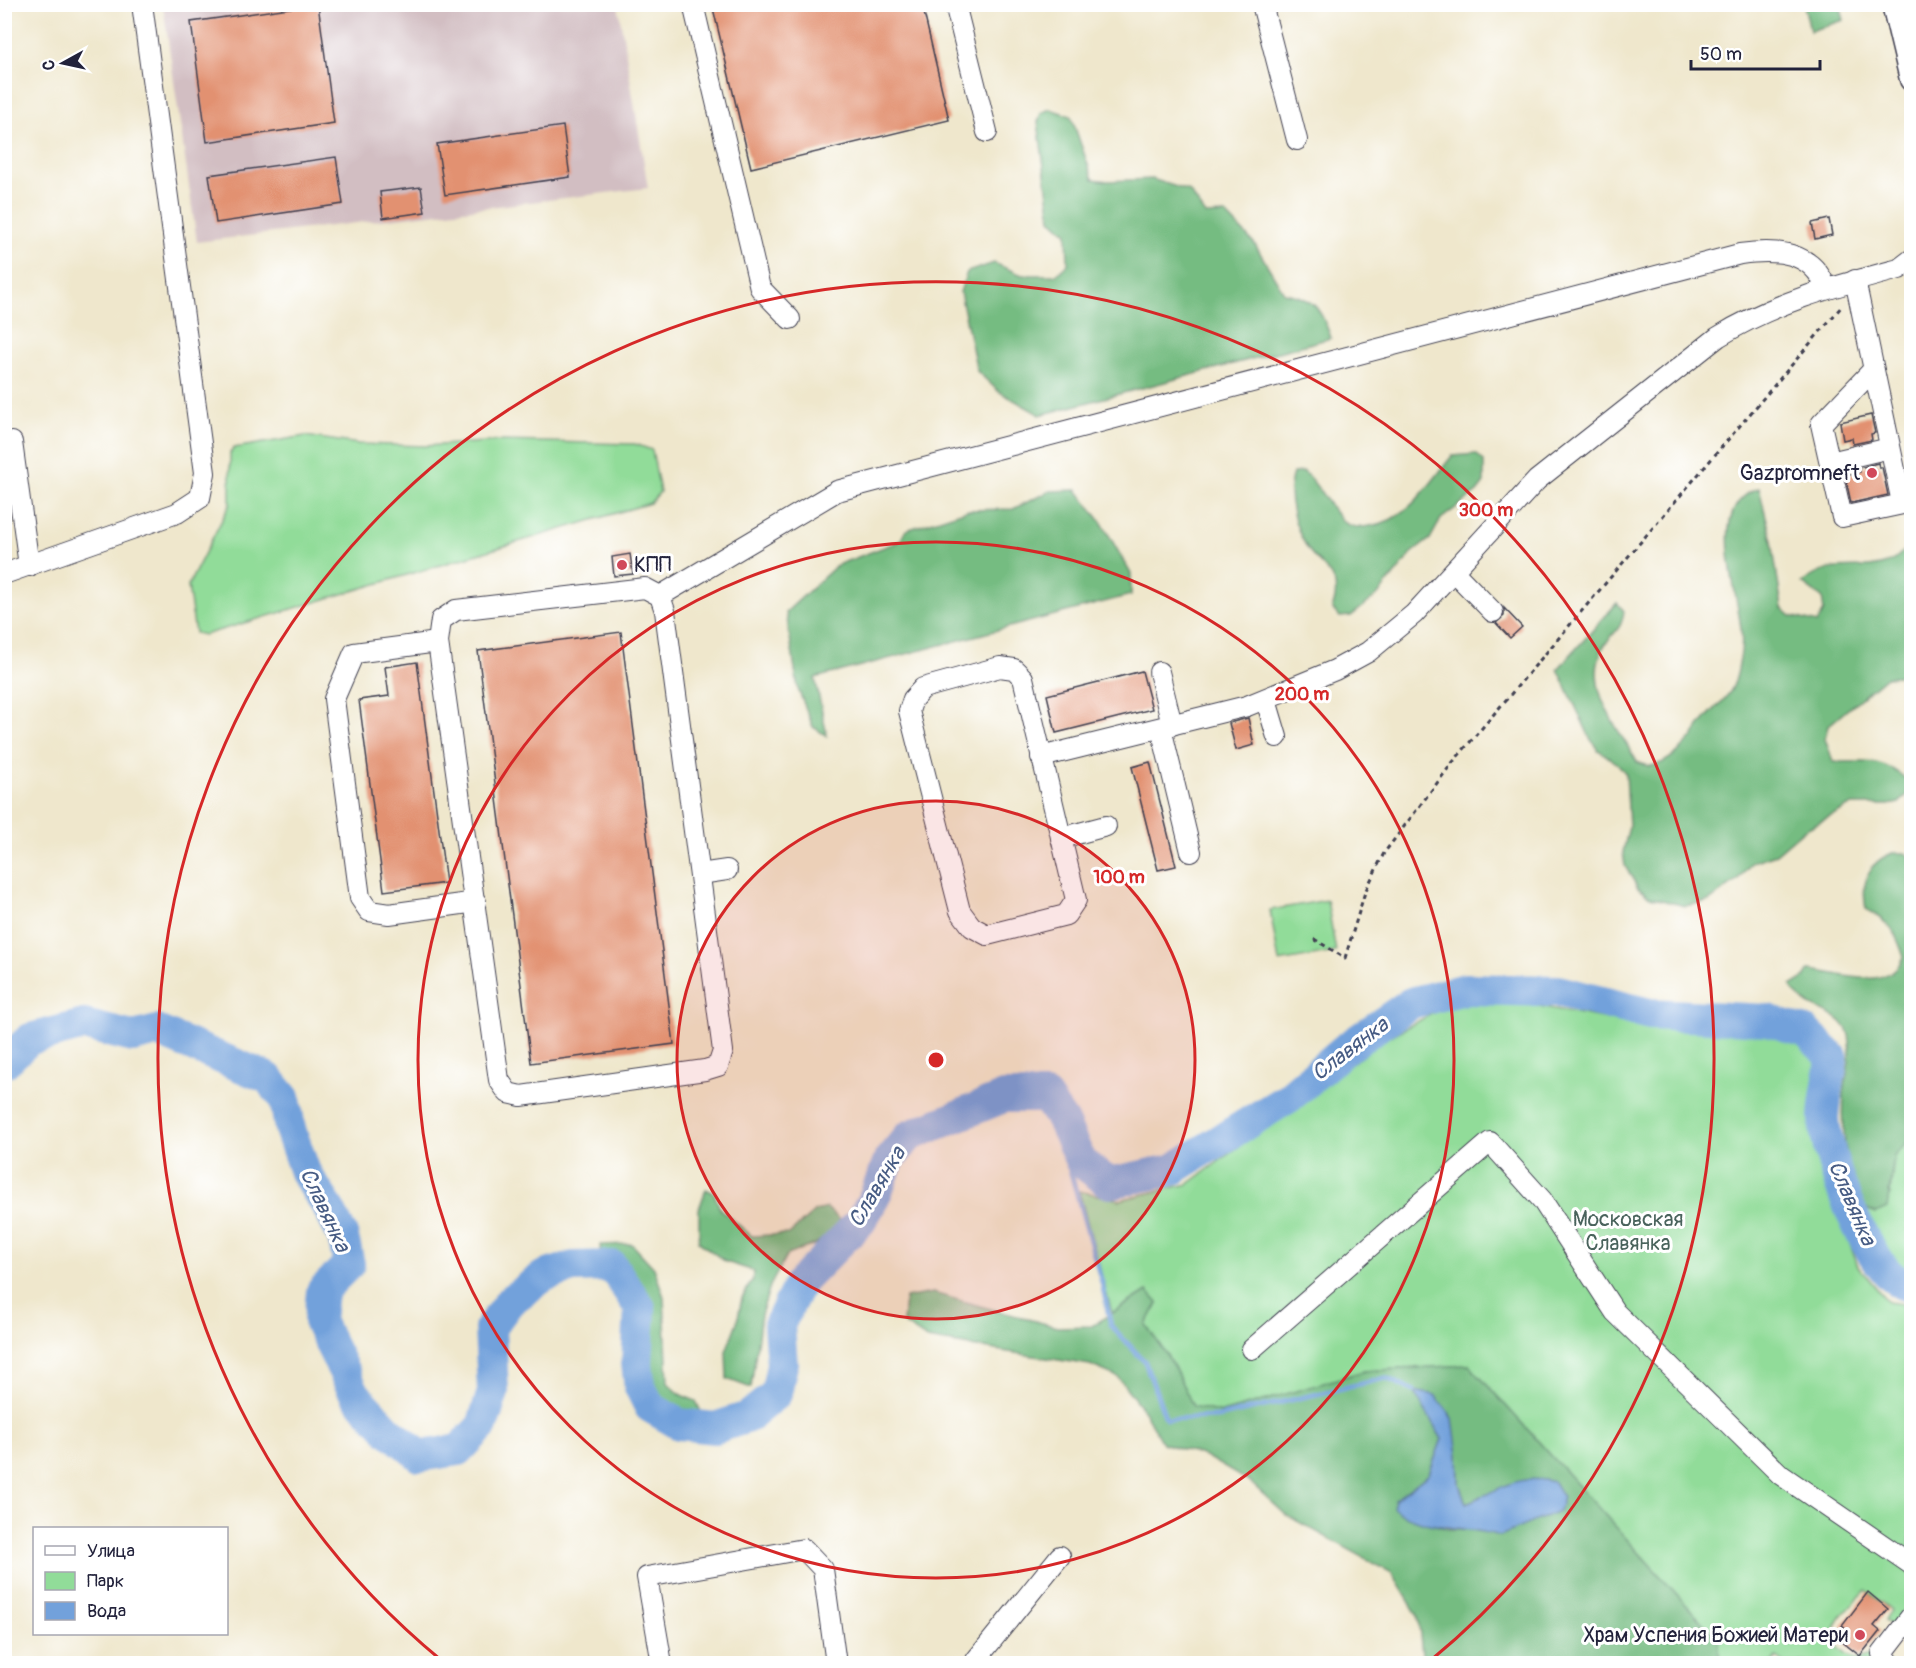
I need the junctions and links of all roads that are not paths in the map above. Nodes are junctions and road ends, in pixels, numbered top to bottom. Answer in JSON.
{"nodes":[{"id":1,"x":142,"y":4,"type":"edge"},
{"id":2,"x":693,"y":4,"type":"edge"},
{"id":3,"x":955,"y":4,"type":"edge"},
{"id":4,"x":1262,"y":4,"type":"edge"},
{"id":5,"x":1894,"y":4,"type":"edge"},
{"id":6,"x":1911,"y":79,"type":"edge"},
{"id":7,"x":987,"y":132,"type":"dead end"},
{"id":8,"x":1297,"y":140,"type":"dead end"},
{"id":9,"x":1907,"y":266,"type":"edge"},
{"id":10,"x":1855,"y":280,"type":"junction"},
{"id":11,"x":1826,"y":288,"type":"junction"},
{"id":12,"x":790,"y":318,"type":"dead end"},
{"id":13,"x":1872,"y":370,"type":"junction"},
{"id":14,"x":12,"y":442,"type":"dead end"},
{"id":15,"x":1890,"y":448,"type":"junction"},
{"id":16,"x":1830,"y":462,"type":"junction"},
{"id":17,"x":1907,"y":502,"type":"edge"},
{"id":18,"x":29,"y":566,"type":"junction"},
{"id":19,"x":1454,"y":572,"type":"junction"},
{"id":20,"x":4,"y":574,"type":"edge"},
{"id":21,"x":660,"y":596,"type":"junction"},
{"id":22,"x":1493,"y":612,"type":"dead end"},
{"id":23,"x":438,"y":642,"type":"junction"},
{"id":24,"x":1159,"y":672,"type":"dead end"},
{"id":25,"x":1266,"y":700,"type":"junction"},
{"id":26,"x":1166,"y":726,"type":"junction"},
{"id":27,"x":1277,"y":737,"type":"dead end"},
{"id":28,"x":1041,"y":757,"type":"junction"},
{"id":29,"x":1106,"y":826,"type":"dead end"},
{"id":30,"x":1061,"y":838,"type":"junction"},
{"id":31,"x":1191,"y":852,"type":"dead end"},
{"id":32,"x":727,"y":870,"type":"dead end"},
{"id":33,"x":700,"y":874,"type":"junction"},
{"id":34,"x":476,"y":902,"type":"junction"},
{"id":35,"x":1252,"y":1348,"type":"dead end"},
{"id":36,"x":1060,"y":1556,"type":"dead end"},
{"id":37,"x":1911,"y":1565,"type":"edge"},
{"id":38,"x":1911,"y":1615,"type":"edge"},
{"id":39,"x":662,"y":1664,"type":"edge"},
{"id":40,"x":836,"y":1664,"type":"edge"},
{"id":41,"x":980,"y":1664,"type":"edge"},
{"id":42,"x":1892,"y":1664,"type":"edge"}],
"edges":[{"from":1,"to":18,"type":"lane"},
{"from":2,"to":12,"type":"lane"},
{"from":3,"to":7,"type":"lane"},
{"from":4,"to":8,"type":"lane"},
{"from":5,"to":6,"type":"main road"},
{"from":9,"to":10,"type":"lane"},
{"from":10,"to":11,"type":"lane"},
{"from":10,"to":13,"type":"lane"},
{"from":11,"to":19,"type":"lane"},
{"from":11,"to":21,"type":"lane"},
{"from":13,"to":15,"type":"lane"},
{"from":13,"to":16,"type":"lane"},
{"from":14,"to":18,"type":"lane"},
{"from":15,"to":16,"type":"lane"},
{"from":15,"to":17,"type":"lane"},
{"from":16,"to":17,"type":"lane"},
{"from":18,"to":20,"type":"lane"},
{"from":19,"to":22,"type":"lane"},
{"from":19,"to":25,"type":"lane"},
{"from":21,"to":23,"type":"lane"},
{"from":21,"to":33,"type":"lane"},
{"from":23,"to":34,"type":"lane"},
{"from":23,"to":34,"type":"lane"},
{"from":24,"to":26,"type":"lane"},
{"from":25,"to":26,"type":"lane"},
{"from":25,"to":27,"type":"lane"},
{"from":26,"to":28,"type":"lane"},
{"from":26,"to":31,"type":"lane"},
{"from":28,"to":30,"type":"lane"},
{"from":28,"to":30,"type":"lane"},
{"from":29,"to":30,"type":"lane"},
{"from":32,"to":33,"type":"lane"},
{"from":33,"to":34,"type":"lane"},
{"from":35,"to":37,"type":"lane"},
{"from":36,"to":41,"type":"lane"},
{"from":38,"to":42,"type":"lane"},
{"from":39,"to":40,"type":"lane"}]}
